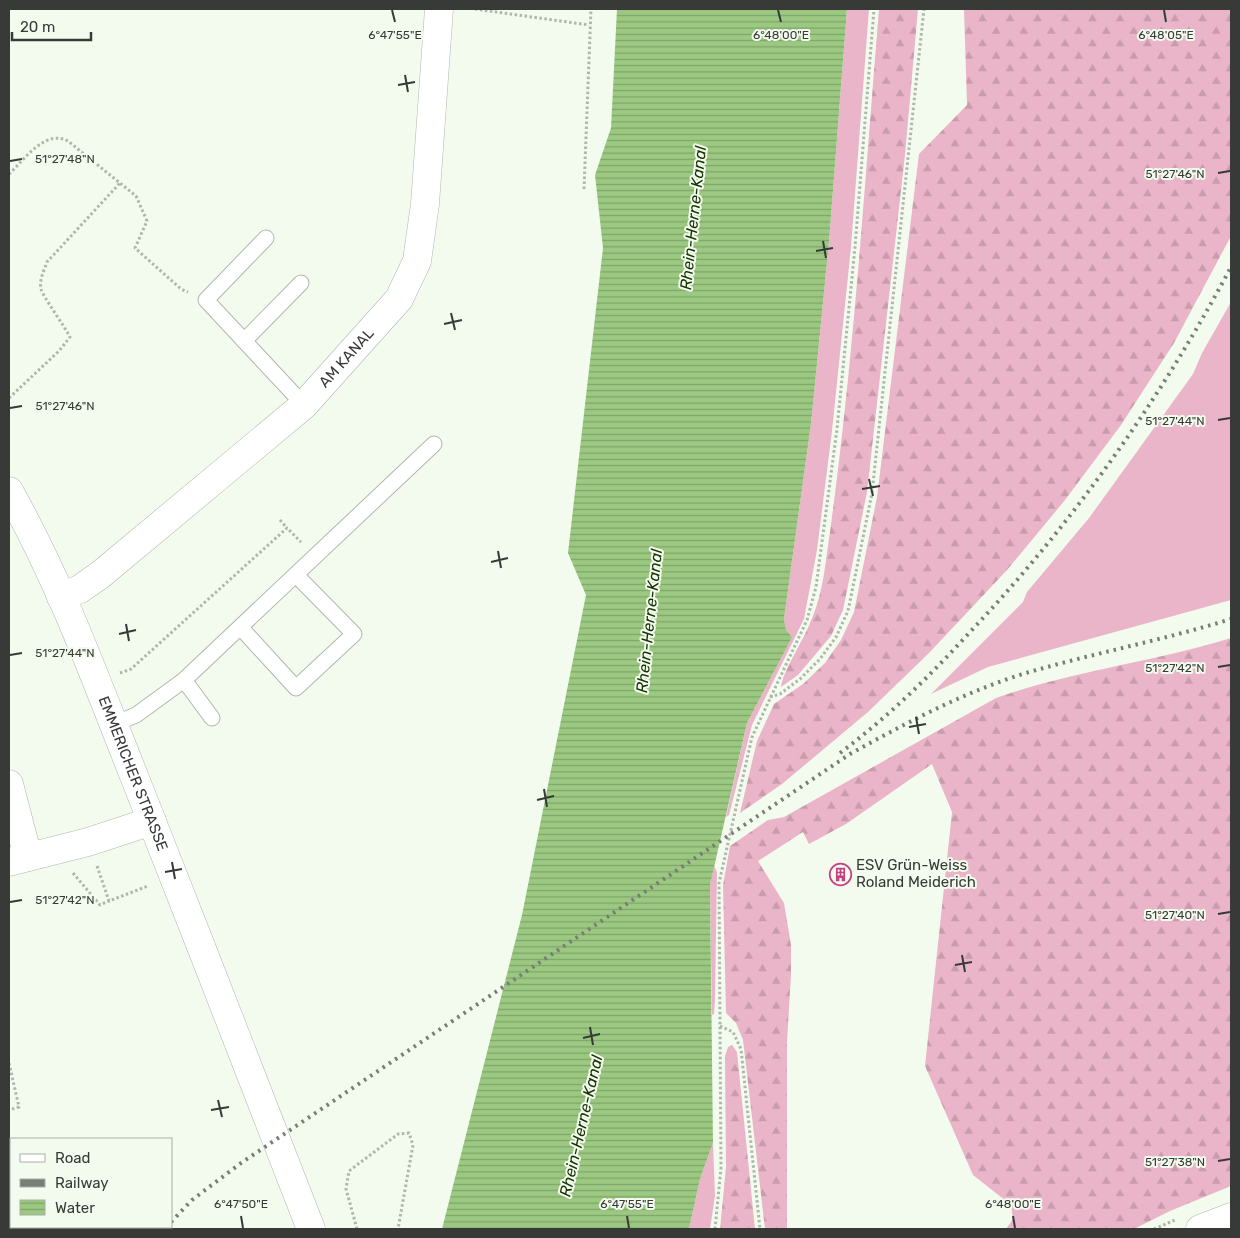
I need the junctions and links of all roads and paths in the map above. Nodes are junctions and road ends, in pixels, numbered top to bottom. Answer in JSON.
{"nodes":[{"id":1,"x":439,"y":9,"type":"edge"},
{"id":2,"x":474,"y":9,"type":"edge"},
{"id":3,"x":591,"y":9,"type":"edge"},
{"id":4,"x":874,"y":9,"type":"edge"},
{"id":5,"x":924,"y":9,"type":"edge"},
{"id":6,"x":589,"y":25,"type":"junction"},
{"id":7,"x":9,"y":174,"type":"edge"},
{"id":8,"x":120,"y":183,"type":"junction"},
{"id":9,"x":584,"y":189,"type":"dead end"},
{"id":10,"x":266,"y":238,"type":"dead end"},
{"id":11,"x":301,"y":283,"type":"dead end"},
{"id":12,"x":206,"y":300,"type":"junction"},
{"id":13,"x":244,"y":341,"type":"junction"},
{"id":14,"x":9,"y":398,"type":"edge"},
{"id":15,"x":304,"y":404,"type":"junction"},
{"id":16,"x":434,"y":444,"type":"dead end"},
{"id":17,"x":9,"y":491,"type":"edge"},
{"id":18,"x":280,"y":520,"type":"dead end"},
{"id":19,"x":287,"y":528,"type":"junction"},
{"id":20,"x":316,"y":557,"type":"junction"},
{"id":21,"x":296,"y":576,"type":"junction"},
{"id":22,"x":61,"y":597,"type":"junction"},
{"id":23,"x":241,"y":628,"type":"junction"},
{"id":24,"x":184,"y":680,"type":"junction"},
{"id":25,"x":97,"y":683,"type":"junction"},
{"id":26,"x":770,"y":697,"type":"junction"},
{"id":27,"x":212,"y":718,"type":"dead end"},
{"id":28,"x":114,"y":724,"type":"junction"},
{"id":29,"x":9,"y":784,"type":"edge"},
{"id":30,"x":152,"y":821,"type":"junction"},
{"id":31,"x":88,"y":842,"type":"junction"},
{"id":32,"x":19,"y":859,"type":"edge"},
{"id":33,"x":64,"y":873,"type":"dead end"},
{"id":34,"x":174,"y":876,"type":"junction"},
{"id":35,"x":110,"y":901,"type":"junction"},
{"id":36,"x":720,"y":1026,"type":"junction"},
{"id":37,"x":9,"y":1063,"type":"edge"},
{"id":38,"x":9,"y":1110,"type":"edge"},
{"id":39,"x":1231,"y":1217,"type":"edge"},
{"id":40,"x":311,"y":1229,"type":"edge"},
{"id":41,"x":357,"y":1229,"type":"edge"},
{"id":42,"x":398,"y":1229,"type":"edge"},
{"id":43,"x":715,"y":1229,"type":"edge"},
{"id":44,"x":760,"y":1229,"type":"edge"},
{"id":45,"x":1200,"y":1229,"type":"edge"}],
"edges":[{"from":1,"to":15,"type":"street","name":"AM KANAL"},
{"from":2,"to":6,"type":"path"},
{"from":3,"to":6,"type":"path"},
{"from":4,"to":26,"type":"path"},
{"from":5,"to":26,"type":"path"},
{"from":6,"to":9,"type":"path"},
{"from":7,"to":8,"type":"path"},
{"from":8,"to":12,"type":"path"},
{"from":8,"to":14,"type":"path"},
{"from":10,"to":12,"type":"lane"},
{"from":11,"to":13,"type":"lane"},
{"from":12,"to":13,"type":"lane"},
{"from":13,"to":15,"type":"lane"},
{"from":15,"to":22,"type":"street","name":"AM KANAL"},
{"from":16,"to":20,"type":"lane"},
{"from":17,"to":22,"type":"street","name":"EMMERICHER STRASSE"},
{"from":18,"to":19,"type":"path"},
{"from":19,"to":20,"type":"path"},
{"from":19,"to":25,"type":"path"},
{"from":20,"to":21,"type":"lane"},
{"from":21,"to":23,"type":"lane"},
{"from":21,"to":23,"type":"lane"},
{"from":22,"to":25,"type":"street","name":"EMMERICHER STRASSE"},
{"from":23,"to":24,"type":"lane"},
{"from":24,"to":27,"type":"lane"},
{"from":24,"to":28,"type":"lane"},
{"from":25,"to":28,"type":"street","name":"EMMERICHER STRASSE"},
{"from":26,"to":36,"type":"path"},
{"from":28,"to":30,"type":"street","name":"EMMERICHER STRASSE"},
{"from":29,"to":32,"type":"street"},
{"from":30,"to":31,"type":"street"},
{"from":30,"to":34,"type":"street","name":"EMMERICHER STRASSE"},
{"from":31,"to":32,"type":"street"},
{"from":31,"to":35,"type":"path"},
{"from":33,"to":35,"type":"path"},
{"from":34,"to":35,"type":"path"},
{"from":34,"to":40,"type":"street","name":"EMMERICHER STRASSE"},
{"from":36,"to":43,"type":"path"},
{"from":36,"to":44,"type":"path"},
{"from":37,"to":38,"type":"path"},
{"from":39,"to":45,"type":"street"},
{"from":41,"to":42,"type":"path"}]}
